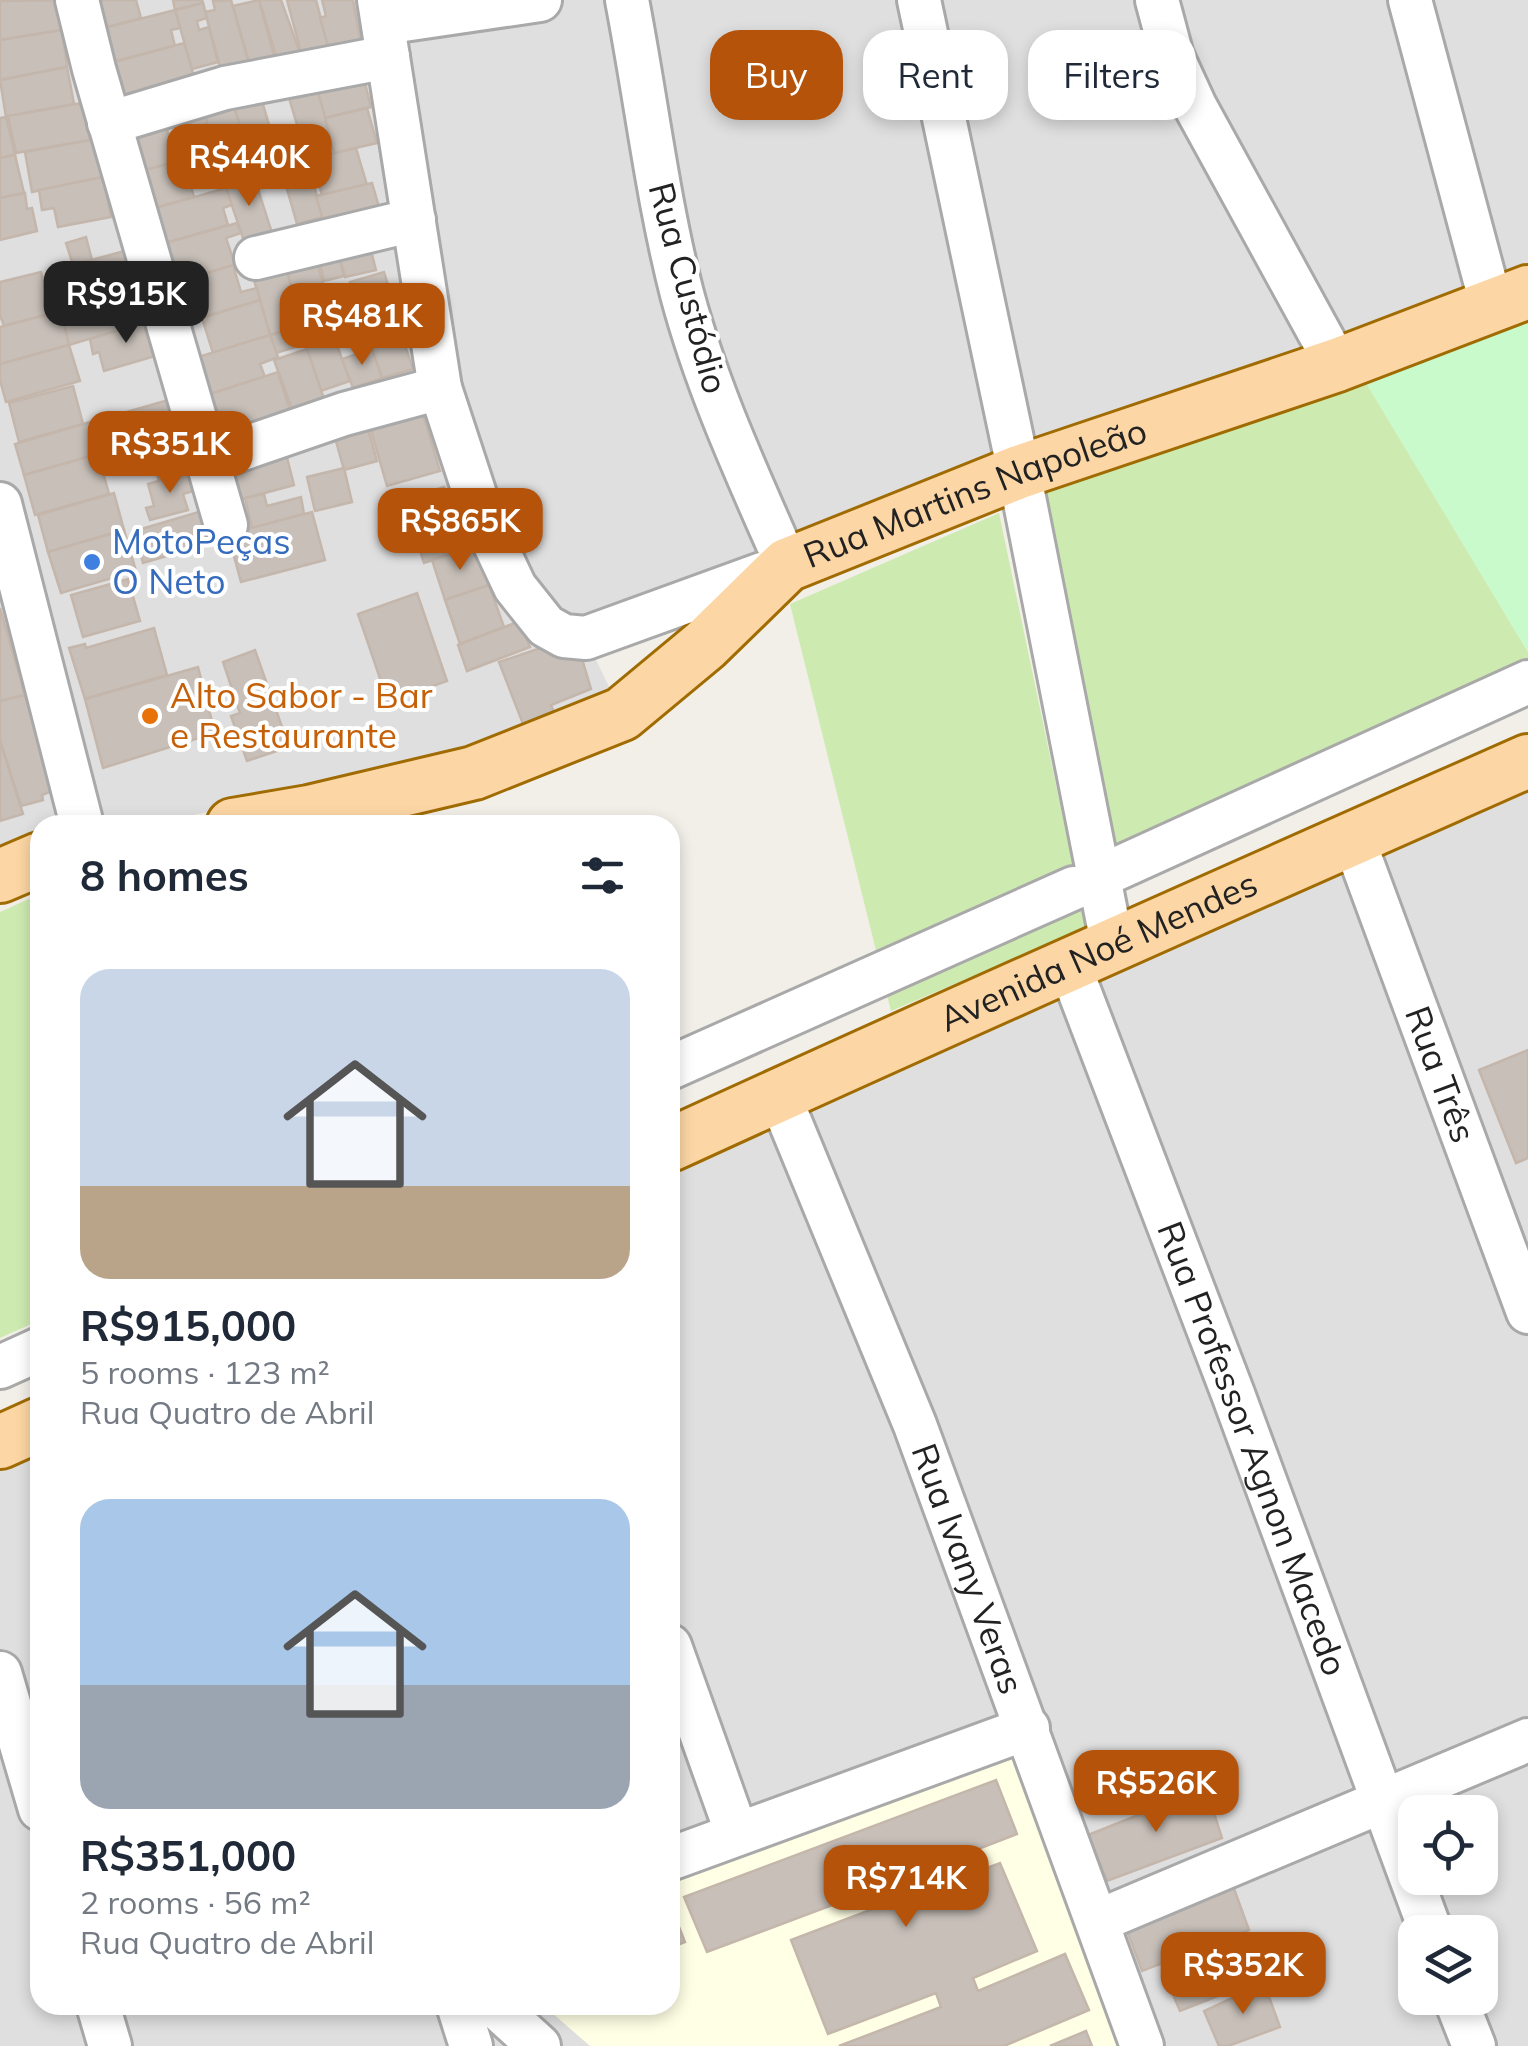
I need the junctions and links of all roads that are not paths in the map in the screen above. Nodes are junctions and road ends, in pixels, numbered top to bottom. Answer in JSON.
{"nodes":[{"id":1,"x":77,"y":0,"type":"edge"},
{"id":2,"x":540,"y":0,"type":"edge"},
{"id":3,"x":627,"y":0,"type":"edge"},
{"id":4,"x":918,"y":0,"type":"edge"},
{"id":5,"x":1157,"y":0,"type":"edge"},
{"id":6,"x":1410,"y":0,"type":"edge"},
{"id":7,"x":383,"y":27,"type":"edge"},
{"id":8,"x":109,"y":123,"type":"junction"},
{"id":9,"x":414,"y":220,"type":"junction"},
{"id":10,"x":256,"y":258,"type":"dead end"},
{"id":11,"x":1510,"y":299,"type":"edge"},
{"id":12,"x":1337,"y":365,"type":"junction"},
{"id":13,"x":440,"y":388,"type":"junction"},
{"id":14,"x":207,"y":461,"type":"junction"},
{"id":15,"x":1019,"y":472,"type":"junction"},
{"id":16,"x":226,"y":525,"type":"dead end"},
{"id":17,"x":3,"y":527,"type":"edge"},
{"id":18,"x":787,"y":565,"type":"junction"},
{"id":19,"x":1528,"y":682,"type":"edge"},
{"id":20,"x":1528,"y":761,"type":"edge"},
{"id":21,"x":79,"y":815,"type":"edge"},
{"id":22,"x":291,"y":815,"type":"edge"},
{"id":23,"x":1353,"y":838,"type":"junction"},
{"id":24,"x":30,"y":863,"type":"edge"},
{"id":25,"x":0,"y":876,"type":"edge"},
{"id":26,"x":1091,"y":957,"type":"junction"},
{"id":27,"x":680,"y":1064,"type":"edge"},
{"id":28,"x":778,"y":1095,"type":"junction"},
{"id":29,"x":680,"y":1140,"type":"edge"},
{"id":30,"x":1528,"y":1312,"type":"edge"},
{"id":31,"x":30,"y":1354,"type":"edge"},
{"id":32,"x":0,"y":1368,"type":"edge"},
{"id":33,"x":30,"y":1428,"type":"edge"},
{"id":34,"x":0,"y":1442,"type":"edge"},
{"id":35,"x":0,"y":1673,"type":"edge"},
{"id":36,"x":680,"y":1674,"type":"edge"},
{"id":37,"x":1028,"y":1728,"type":"junction"},
{"id":38,"x":1528,"y":1740,"type":"edge"},
{"id":39,"x":30,"y":1775,"type":"edge"},
{"id":40,"x":1382,"y":1800,"type":"junction"},
{"id":41,"x":737,"y":1834,"type":"junction"},
{"id":42,"x":680,"y":1855,"type":"edge"},
{"id":43,"x":1425,"y":1915,"type":"edge"},
{"id":44,"x":1098,"y":1920,"type":"junction"},
{"id":45,"x":101,"y":2015,"type":"edge"},
{"id":46,"x":461,"y":2015,"type":"edge"},
{"id":47,"x":505,"y":2015,"type":"edge"},
{"id":48,"x":1462,"y":2015,"type":"edge"},
{"id":49,"x":110,"y":2046,"type":"edge"},
{"id":50,"x":470,"y":2046,"type":"edge"},
{"id":51,"x":540,"y":2046,"type":"edge"},
{"id":52,"x":1142,"y":2046,"type":"edge"},
{"id":53,"x":1474,"y":2046,"type":"edge"}],
"edges":[{"from":1,"to":8,"type":"street"},
{"from":2,"to":7,"type":"street"},
{"from":3,"to":18,"type":"street","name":"Rua Custódio"},
{"from":4,"to":15,"type":"street","name":"Rua Professor Agnon Macedo"},
{"from":5,"to":12,"type":"street"},
{"from":6,"to":11,"type":"street"},
{"from":7,"to":8,"type":"street"},
{"from":7,"to":9,"type":"street"},
{"from":8,"to":14,"type":"street"},
{"from":9,"to":10,"type":"street"},
{"from":9,"to":13,"type":"street"},
{"from":11,"to":12,"type":"main road","name":"Rua Martins Napoleão"},
{"from":12,"to":15,"type":"main road","name":"Rua Martins Napoleão"},
{"from":13,"to":14,"type":"street"},
{"from":13,"to":18,"type":"street"},
{"from":14,"to":16,"type":"street"},
{"from":15,"to":18,"type":"main road","name":"Rua Martins Napoleão"},
{"from":15,"to":26,"type":"street","name":"Rua Professor Agnon Macedo"},
{"from":17,"to":21,"type":"street"},
{"from":18,"to":22,"type":"main road","name":"Rua Martins Napoleão"},
{"from":19,"to":27,"type":"street"},
{"from":20,"to":23,"type":"main road","name":"Avenida Noé Mendes"},
{"from":23,"to":26,"type":"main road","name":"Avenida Noé Mendes"},
{"from":23,"to":30,"type":"street","name":"Rua Três"},
{"from":24,"to":25,"type":"main road"},
{"from":26,"to":28,"type":"main road","name":"Avenida Noé Mendes"},
{"from":26,"to":40,"type":"street","name":"Rua Professor Agnon Macedo"},
{"from":28,"to":29,"type":"main road","name":"Avenida Noé Mendes"},
{"from":28,"to":37,"type":"street","name":"Rua Ivany Veras"},
{"from":31,"to":32,"type":"street"},
{"from":33,"to":34,"type":"main road"},
{"from":35,"to":39,"type":"street"},
{"from":36,"to":41,"type":"street"},
{"from":37,"to":41,"type":"street"},
{"from":37,"to":44,"type":"street","name":"Rua Ivany Veras"},
{"from":38,"to":40,"type":"street"},
{"from":40,"to":43,"type":"street","name":"Rua Professor Agnon Macedo"},
{"from":40,"to":44,"type":"street"},
{"from":41,"to":42,"type":"street"},
{"from":44,"to":52,"type":"street","name":"Rua Ivany Veras"},
{"from":45,"to":49,"type":"street"},
{"from":46,"to":50,"type":"street"},
{"from":47,"to":51,"type":"street"},
{"from":48,"to":53,"type":"street"}]}
